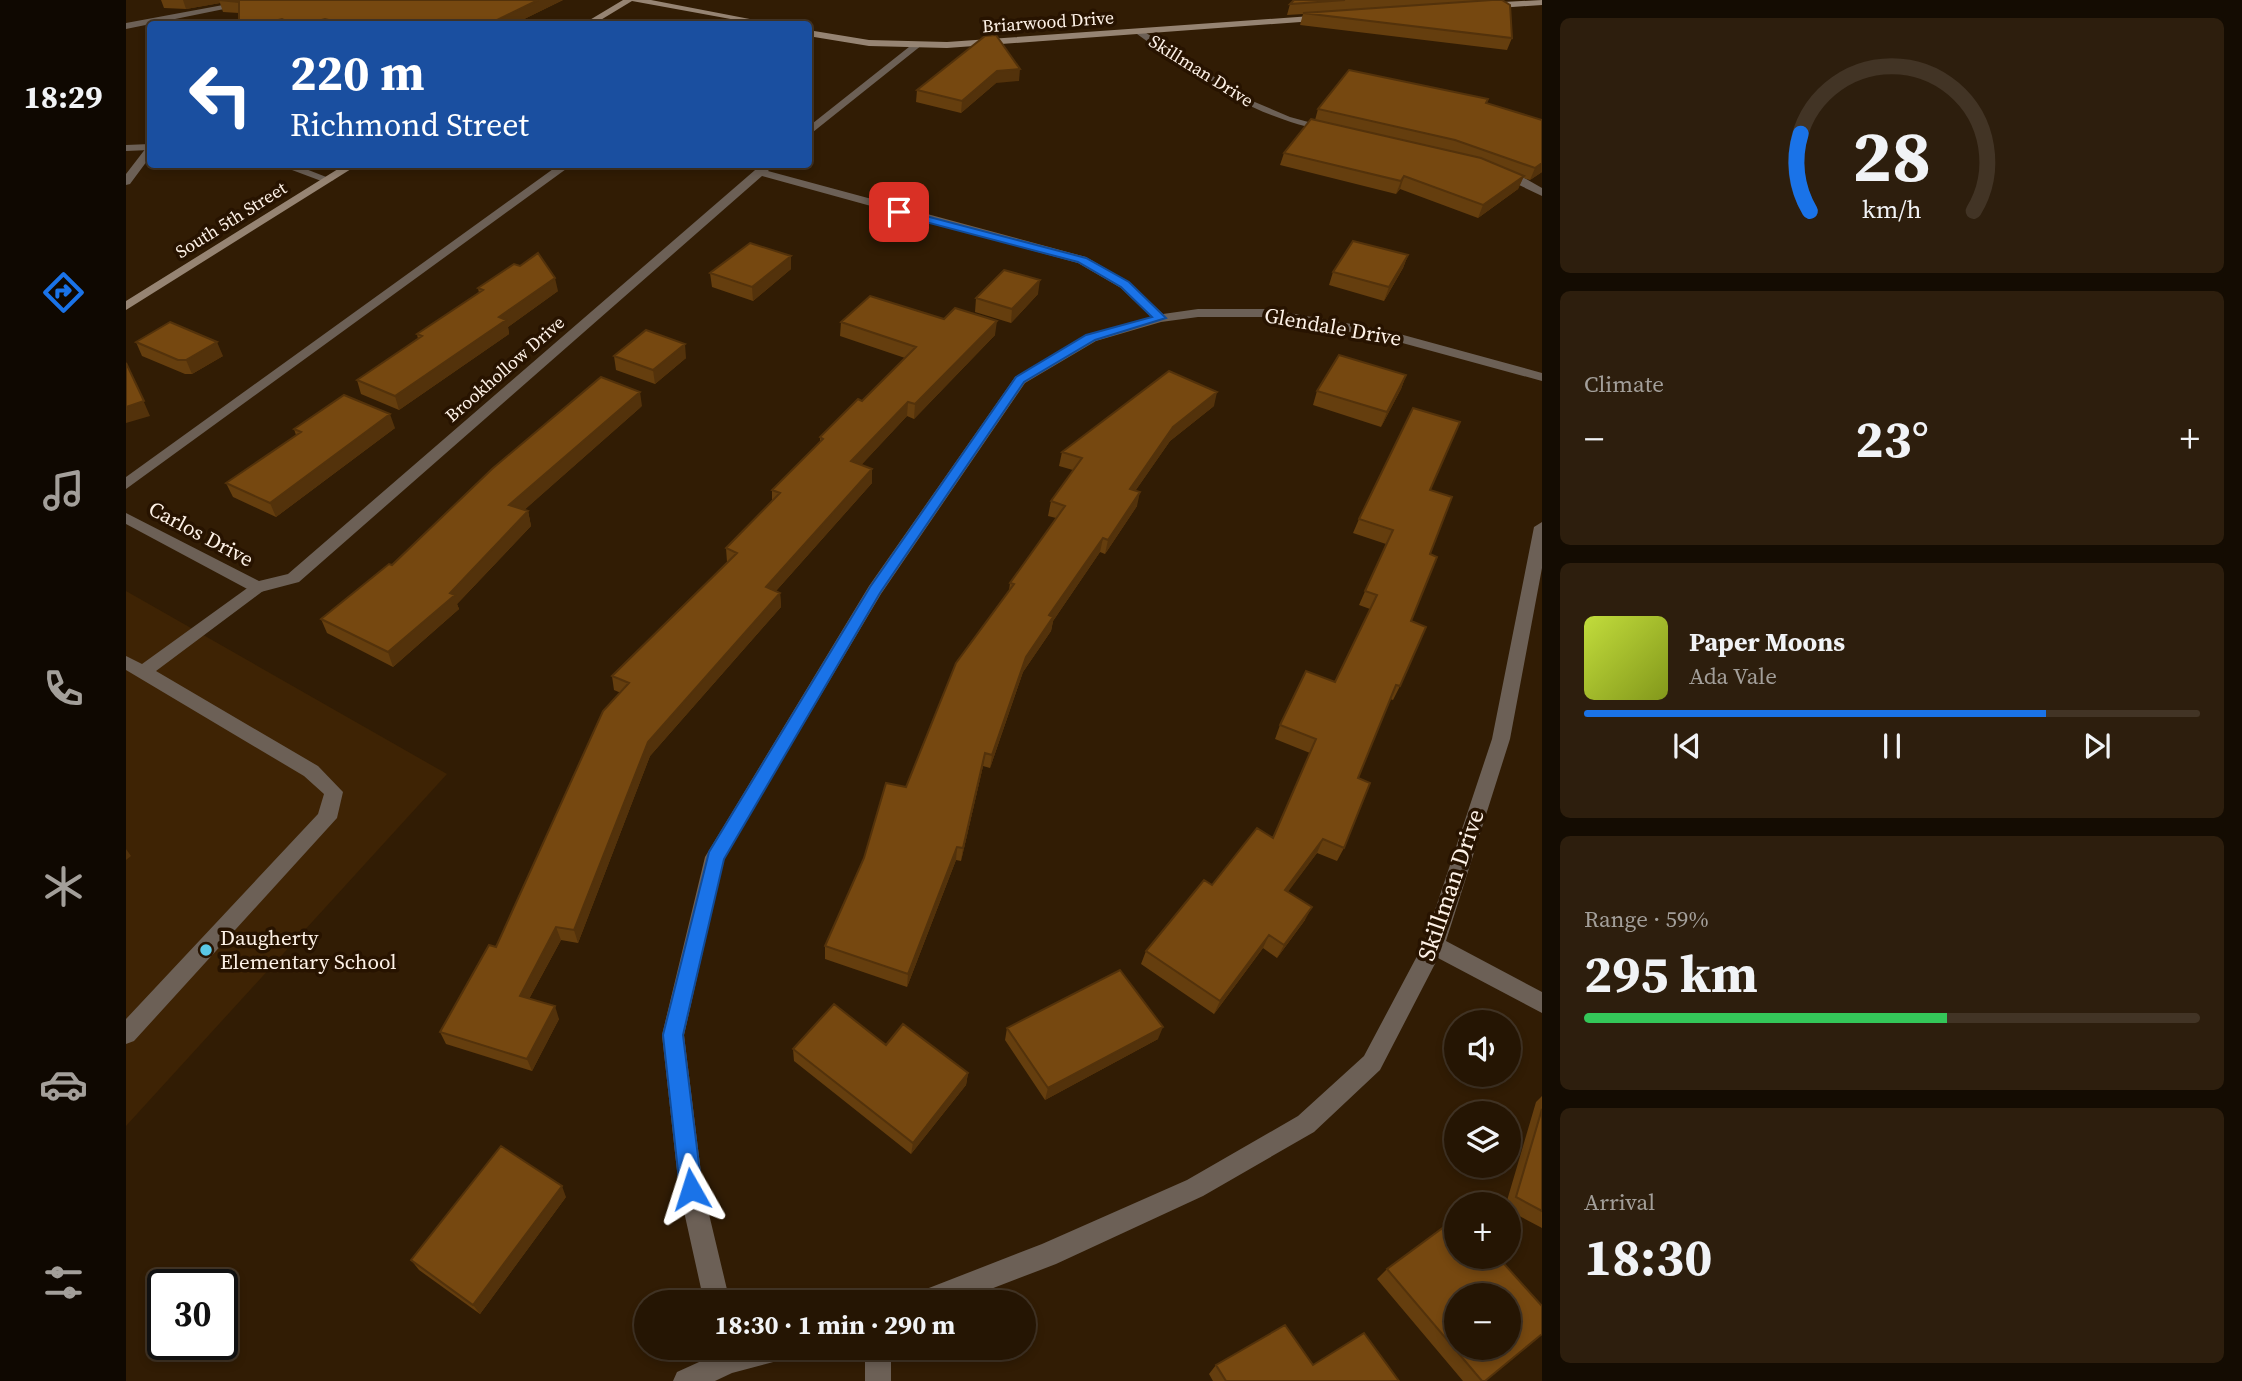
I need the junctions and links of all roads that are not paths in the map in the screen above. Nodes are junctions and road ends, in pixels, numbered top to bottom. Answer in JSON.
{"nodes":[{"id":1,"x":264,"y":0,"type":"edge"},
{"id":2,"x":629,"y":0,"type":"edge"},
{"id":3,"x":636,"y":0,"type":"edge"},
{"id":4,"x":1542,"y":2,"type":"edge"},
{"id":5,"x":1471,"y":7,"type":"edge"},
{"id":6,"x":1333,"y":17,"type":"edge"},
{"id":7,"x":153,"y":21,"type":"edge"},
{"id":8,"x":593,"y":21,"type":"edge"},
{"id":9,"x":751,"y":21,"type":"edge"},
{"id":10,"x":147,"y":22,"type":"edge"},
{"id":11,"x":126,"y":26,"type":"edge"},
{"id":12,"x":1140,"y":32,"type":"junction"},
{"id":13,"x":812,"y":34,"type":"edge"},
{"id":14,"x":917,"y":45,"type":"junction"},
{"id":15,"x":812,"y":130,"type":"edge"},
{"id":16,"x":1341,"y":131,"type":"edge"},
{"id":17,"x":126,"y":148,"type":"edge"},
{"id":18,"x":147,"y":148,"type":"edge"},
{"id":19,"x":147,"y":152,"type":"edge"},
{"id":20,"x":293,"y":168,"type":"edge"},
{"id":21,"x":348,"y":168,"type":"edge"},
{"id":22,"x":562,"y":168,"type":"edge"},
{"id":23,"x":764,"y":168,"type":"edge"},
{"id":24,"x":1495,"y":171,"type":"edge"},
{"id":25,"x":328,"y":180,"type":"junction"},
{"id":26,"x":126,"y":182,"type":"edge"},
{"id":27,"x":1542,"y":193,"type":"edge"},
{"id":28,"x":126,"y":306,"type":"edge"},
{"id":29,"x":1160,"y":318,"type":"junction"},
{"id":30,"x":1542,"y":377,"type":"edge"},
{"id":31,"x":126,"y":484,"type":"edge"},
{"id":32,"x":126,"y":518,"type":"edge"},
{"id":33,"x":1542,"y":527,"type":"edge"},
{"id":34,"x":257,"y":587,"type":"junction"},
{"id":35,"x":126,"y":662,"type":"edge"},
{"id":36,"x":143,"y":672,"type":"junction"},
{"id":37,"x":1434,"y":945,"type":"junction"},
{"id":38,"x":1542,"y":1003,"type":"edge"},
{"id":39,"x":126,"y":1034,"type":"edge"},
{"id":40,"x":714,"y":1290,"type":"edge"},
{"id":41,"x":956,"y":1290,"type":"edge"},
{"id":42,"x":719,"y":1360,"type":"edge"},
{"id":43,"x":878,"y":1360,"type":"edge"},
{"id":44,"x":686,"y":1381,"type":"edge"},
{"id":45,"x":878,"y":1381,"type":"edge"}],
"edges":[{"from":1,"to":7,"type":"street"},
{"from":2,"to":8,"type":"street"},
{"from":3,"to":9,"type":"street"},
{"from":4,"to":5,"type":"street"},
{"from":6,"to":12,"type":"street","name":"Briarwood Drive"},
{"from":10,"to":11,"type":"street"},
{"from":12,"to":14,"type":"street","name":"Briarwood Drive"},
{"from":12,"to":16,"type":"street","name":"Skillman Drive"},
{"from":13,"to":14,"type":"street","name":"Briarwood Drive"},
{"from":14,"to":15,"type":"street"},
{"from":17,"to":18,"type":"street"},
{"from":19,"to":26,"type":"street"},
{"from":20,"to":25,"type":"street"},
{"from":21,"to":25,"type":"street","name":"South 5th Street"},
{"from":22,"to":31,"type":"street"},
{"from":23,"to":29,"type":"street"},
{"from":23,"to":34,"type":"street","name":"Brookhollow Drive"},
{"from":24,"to":27,"type":"street"},
{"from":25,"to":28,"type":"street","name":"South 5th Street"},
{"from":29,"to":30,"type":"street","name":"Glendale Drive"},
{"from":29,"to":40,"type":"street","name":"Glendale Drive"},
{"from":32,"to":34,"type":"street","name":"Carlos Drive"},
{"from":33,"to":37,"type":"street","name":"Skillman Drive"},
{"from":34,"to":36,"type":"street"},
{"from":35,"to":36,"type":"street"},
{"from":36,"to":39,"type":"street"},
{"from":37,"to":38,"type":"street"},
{"from":37,"to":41,"type":"street","name":"Skillman Drive"},
{"from":42,"to":44,"type":"street"},
{"from":43,"to":45,"type":"street"}]}
